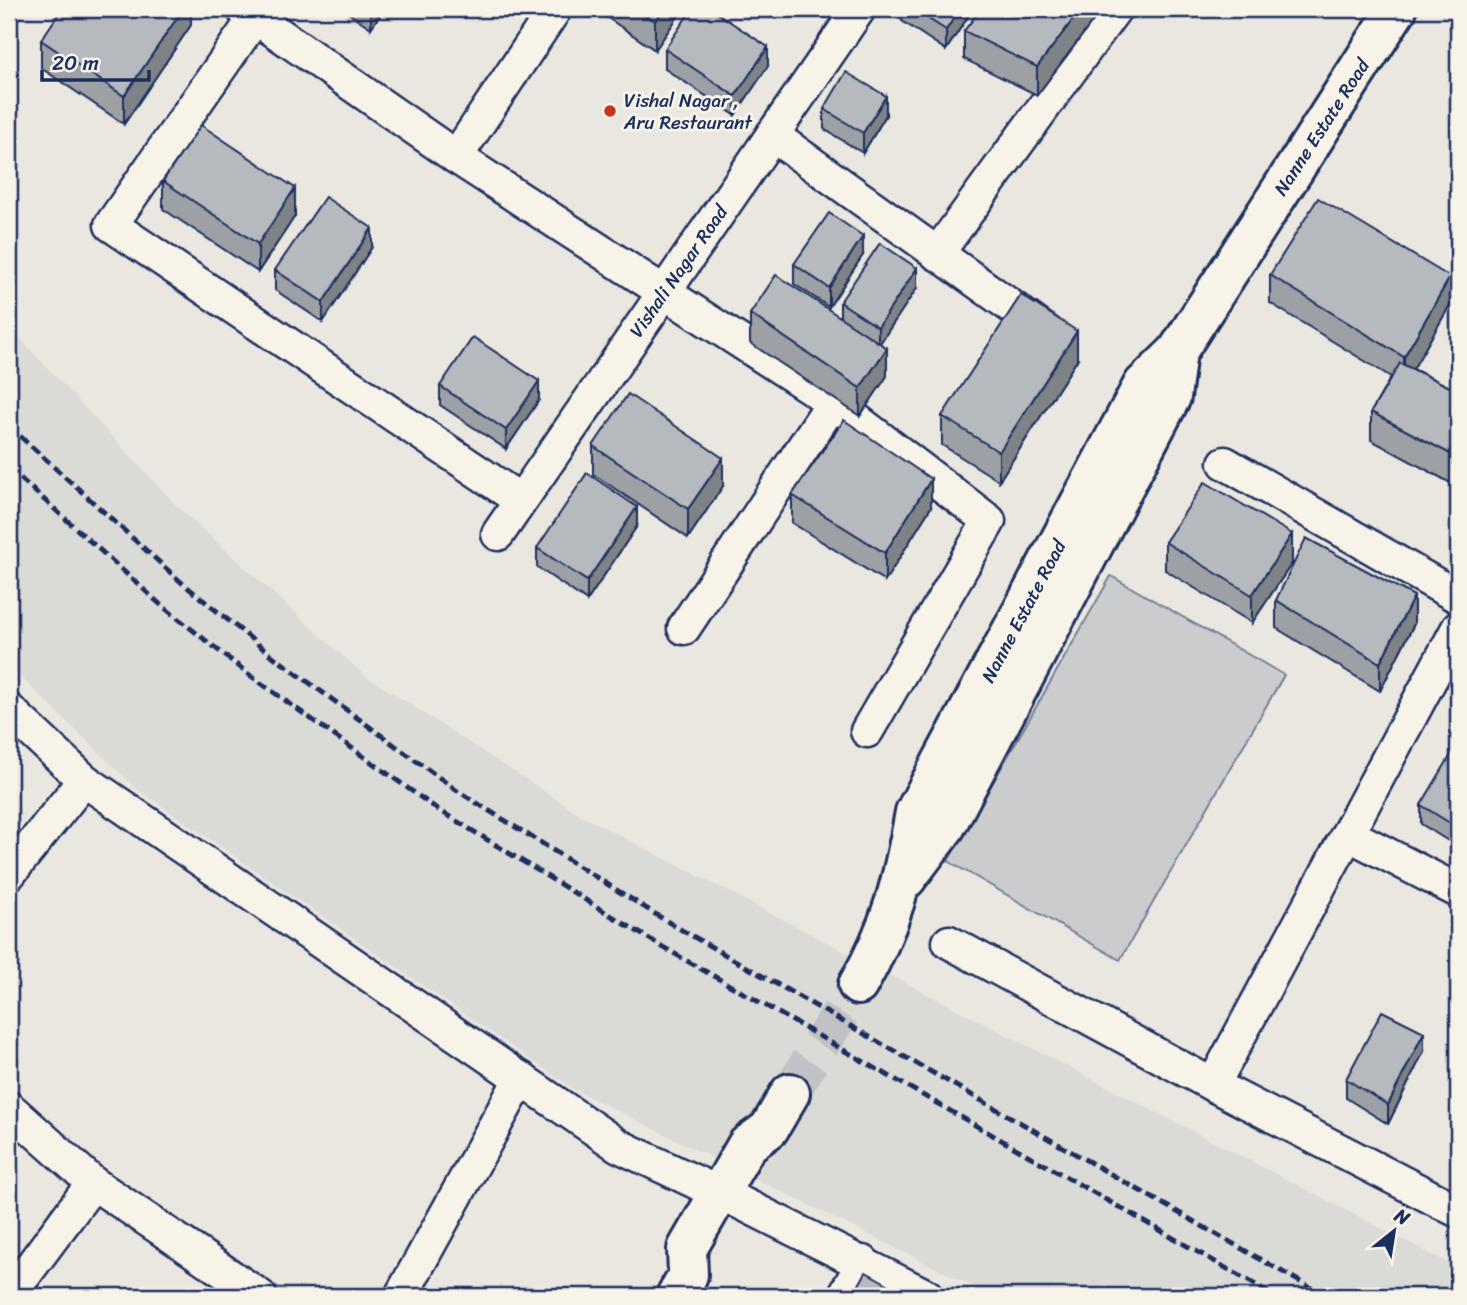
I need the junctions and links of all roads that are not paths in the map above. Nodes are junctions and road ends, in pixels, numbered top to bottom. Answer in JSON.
{"nodes":[{"id":1,"x":555,"y":9,"type":"edge"},
{"id":2,"x":859,"y":9,"type":"edge"},
{"id":3,"x":1115,"y":9,"type":"edge"},
{"id":4,"x":1397,"y":9,"type":"edge"},
{"id":5,"x":253,"y":11,"type":"edge"},
{"id":6,"x":772,"y":135,"type":"junction"},
{"id":7,"x":456,"y":157,"type":"junction"},
{"id":8,"x":937,"y":254,"type":"junction"},
{"id":9,"x":664,"y":293,"type":"junction"},
{"id":10,"x":1050,"y":334,"type":"edge"},
{"id":11,"x":832,"y":402,"type":"junction"},
{"id":12,"x":1225,"y":463,"type":"dead end"},
{"id":13,"x":520,"y":500,"type":"junction"},
{"id":14,"x":498,"y":534,"type":"dead end"},
{"id":15,"x":1458,"y":597,"type":"edge"},
{"id":16,"x":684,"y":628,"type":"dead end"},
{"id":17,"x":1458,"y":628,"type":"edge"},
{"id":18,"x":9,"y":710,"type":"edge"},
{"id":19,"x":867,"y":731,"type":"dead end"},
{"id":20,"x":84,"y":780,"type":"junction"},
{"id":21,"x":1348,"y":834,"type":"junction"},
{"id":22,"x":9,"y":874,"type":"edge"},
{"id":23,"x":1458,"y":891,"type":"edge"},
{"id":24,"x":949,"y":942,"type":"dead end"},
{"id":25,"x":858,"y":985,"type":"tunnel mouth"},
{"id":26,"x":521,"y":1078,"type":"junction"},
{"id":27,"x":1213,"y":1084,"type":"junction"},
{"id":28,"x":790,"y":1093,"type":"tunnel mouth"},
{"id":29,"x":9,"y":1108,"type":"edge"},
{"id":30,"x":93,"y":1183,"type":"junction"},
{"id":31,"x":729,"y":1197,"type":"junction"},
{"id":32,"x":1458,"y":1211,"type":"edge"},
{"id":33,"x":863,"y":1262,"type":"junction"},
{"id":34,"x":682,"y":1286,"type":"edge"},
{"id":35,"x":9,"y":1296,"type":"edge"},
{"id":36,"x":260,"y":1296,"type":"edge"},
{"id":37,"x":401,"y":1296,"type":"edge"},
{"id":38,"x":844,"y":1296,"type":"edge"},
{"id":39,"x":926,"y":1296,"type":"edge"}],
"edges":[{"from":1,"to":7,"type":"street"},
{"from":2,"to":6,"type":"street","name":"Vishali Nagar Road"},
{"from":3,"to":8,"type":"street"},
{"from":4,"to":25,"type":"street","name":"Nanne Estate Road"},
{"from":5,"to":7,"type":"street"},
{"from":5,"to":13,"type":"street"},
{"from":6,"to":8,"type":"street"},
{"from":6,"to":9,"type":"street","name":"Vishali Nagar Road"},
{"from":7,"to":9,"type":"street"},
{"from":8,"to":10,"type":"street"},
{"from":9,"to":11,"type":"street"},
{"from":9,"to":13,"type":"street","name":"Vishali Nagar Road"},
{"from":11,"to":16,"type":"street"},
{"from":11,"to":19,"type":"street"},
{"from":12,"to":15,"type":"street"},
{"from":13,"to":14,"type":"street","name":"Vishali Nagar Road"},
{"from":17,"to":21,"type":"street"},
{"from":18,"to":20,"type":"street"},
{"from":20,"to":22,"type":"street"},
{"from":20,"to":26,"type":"street"},
{"from":21,"to":23,"type":"street"},
{"from":21,"to":27,"type":"street"},
{"from":24,"to":27,"type":"street"},
{"from":26,"to":31,"type":"street"},
{"from":26,"to":37,"type":"street"},
{"from":27,"to":32,"type":"street"},
{"from":28,"to":31,"type":"street"},
{"from":29,"to":30,"type":"street"},
{"from":30,"to":35,"type":"street"},
{"from":30,"to":36,"type":"street"},
{"from":31,"to":33,"type":"street"},
{"from":31,"to":34,"type":"street"},
{"from":33,"to":38,"type":"street"},
{"from":33,"to":39,"type":"street"}]}
